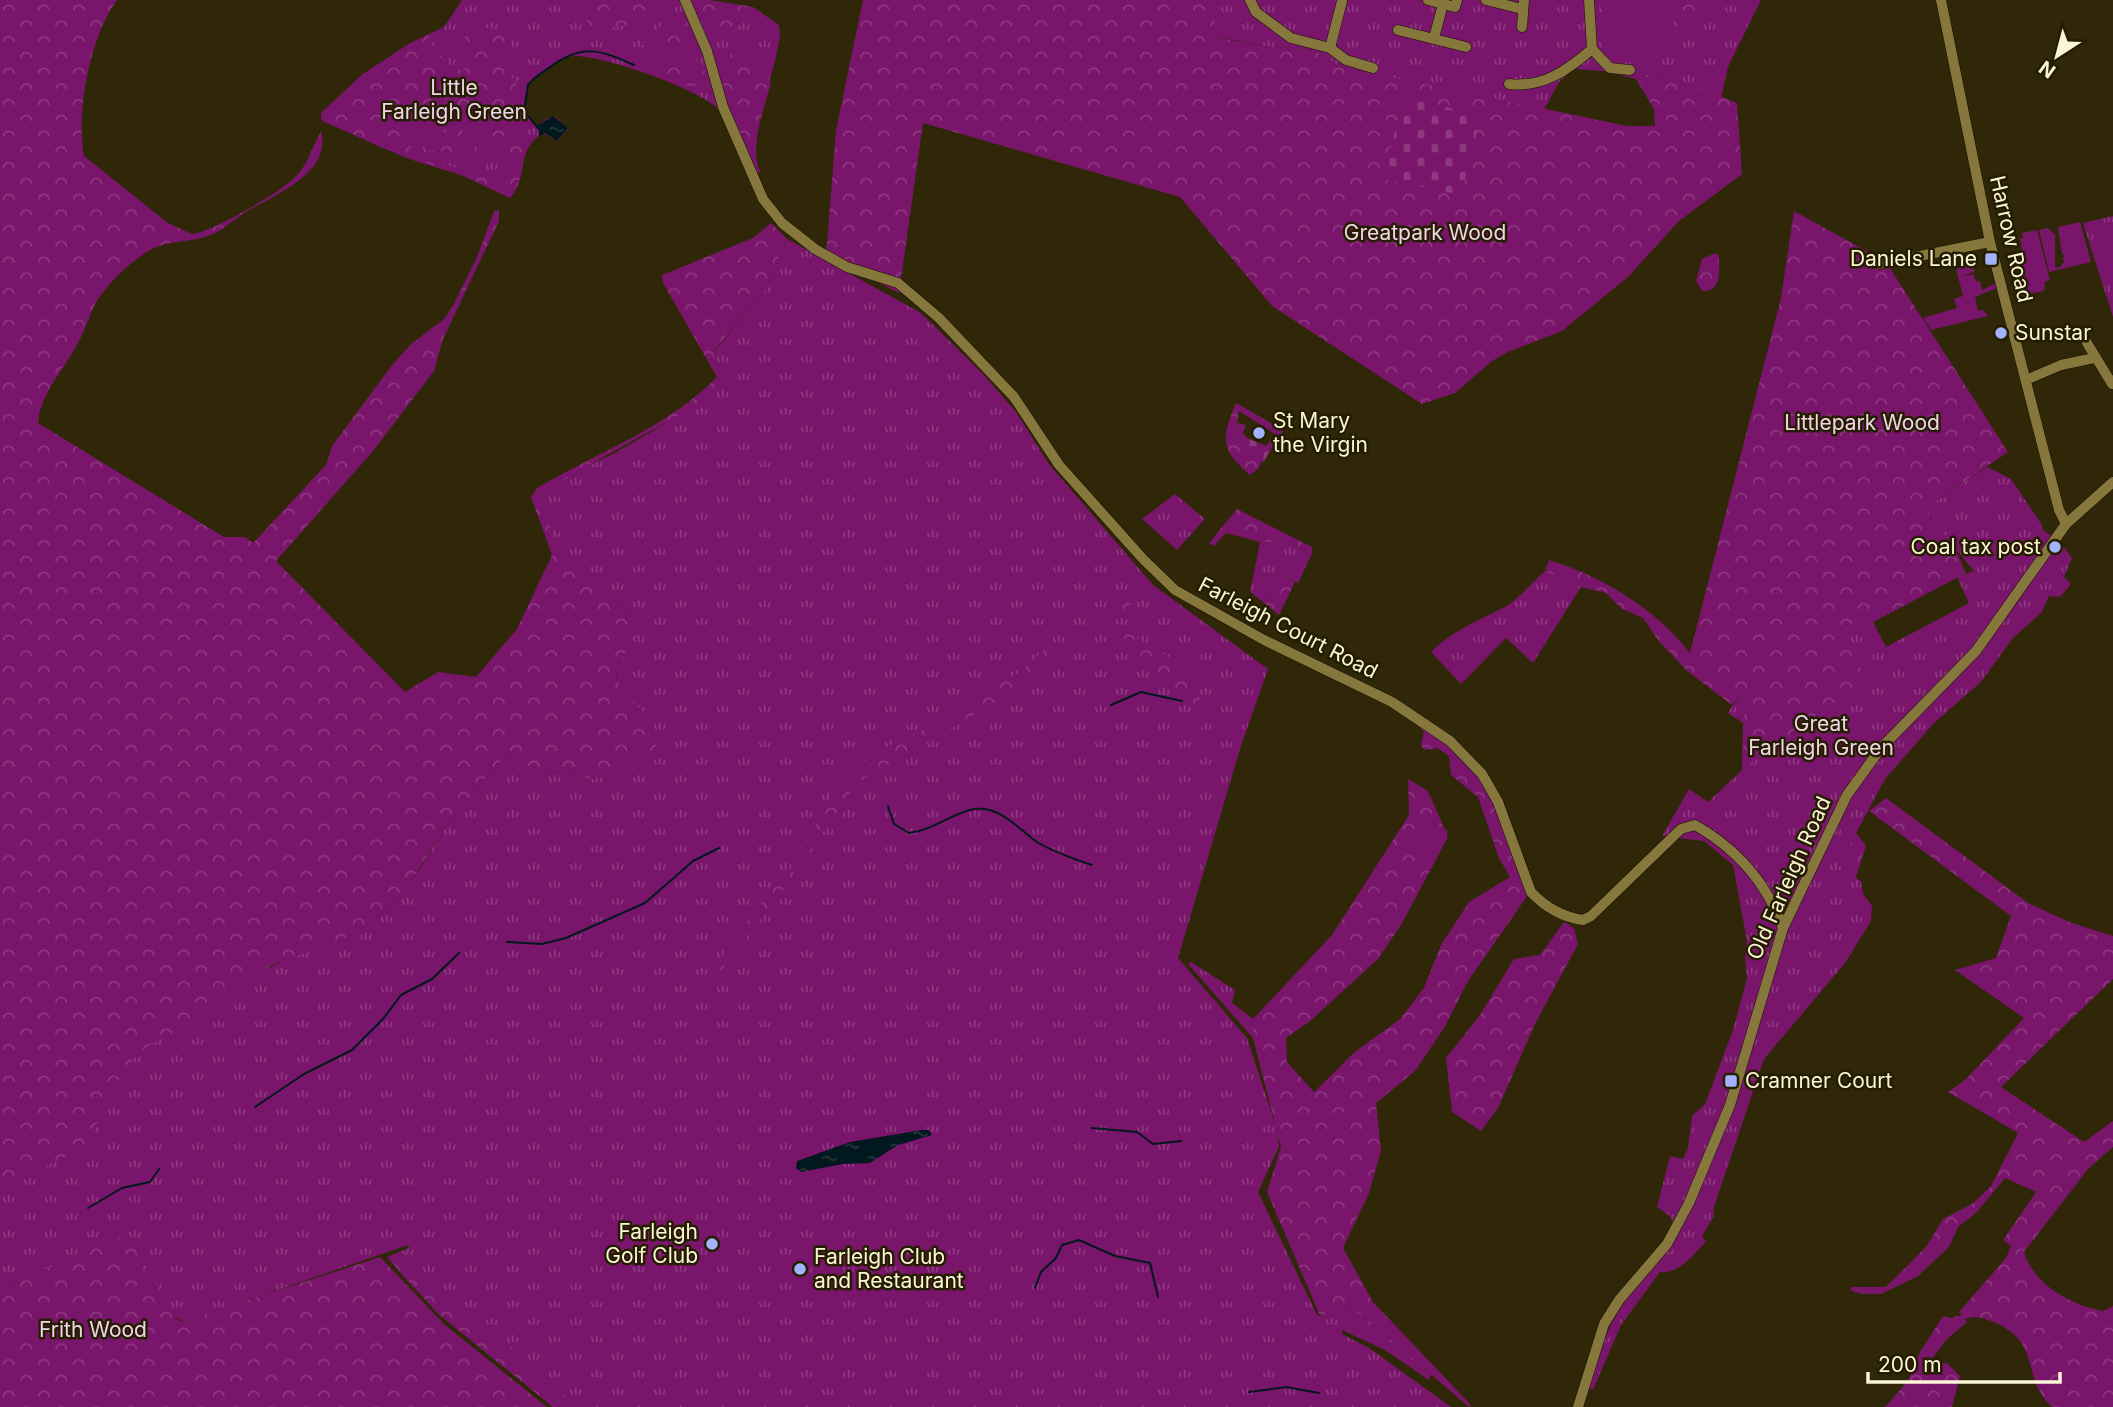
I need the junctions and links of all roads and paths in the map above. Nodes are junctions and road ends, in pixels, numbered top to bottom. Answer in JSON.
{"nodes":[{"id":1,"x":685,"y":0,"type":"edge"},
{"id":2,"x":1250,"y":0,"type":"edge"},
{"id":3,"x":1428,"y":0,"type":"edge"},
{"id":4,"x":1457,"y":0,"type":"edge"},
{"id":5,"x":1486,"y":0,"type":"edge"},
{"id":6,"x":1589,"y":0,"type":"edge"},
{"id":7,"x":1941,"y":0,"type":"edge"},
{"id":8,"x":1342,"y":1,"type":"edge"},
{"id":9,"x":1443,"y":4,"type":"junction"},
{"id":10,"x":1523,"y":4,"type":"edge"},
{"id":11,"x":1522,"y":27,"type":"dead end"},
{"id":12,"x":1398,"y":30,"type":"dead end"},
{"id":13,"x":1434,"y":38,"type":"junction"},
{"id":14,"x":1466,"y":47,"type":"dead end"},
{"id":15,"x":1330,"y":48,"type":"junction"},
{"id":16,"x":1592,"y":49,"type":"junction"},
{"id":17,"x":1373,"y":68,"type":"dead end"},
{"id":18,"x":1630,"y":70,"type":"dead end"},
{"id":19,"x":1509,"y":84,"type":"dead end"},
{"id":20,"x":1990,"y":242,"type":"junction"},
{"id":21,"x":1879,"y":264,"type":"dead end"},
{"id":22,"x":2087,"y":343,"type":"dead end"},
{"id":23,"x":2094,"y":358,"type":"junction"},
{"id":24,"x":2025,"y":376,"type":"junction"},
{"id":25,"x":2112,"y":384,"type":"edge"},
{"id":26,"x":2113,"y":482,"type":"edge"},
{"id":27,"x":2066,"y":524,"type":"junction"},
{"id":28,"x":1793,"y":908,"type":"junction"},
{"id":29,"x":1777,"y":910,"type":"junction"},
{"id":30,"x":1783,"y":928,"type":"junction"},
{"id":31,"x":1578,"y":1407,"type":"edge"}],
"edges":[{"from":1,"to":29,"type":"street","name":"Farleigh Court Road"},
{"from":2,"to":15,"type":"street"},
{"from":3,"to":9,"type":"street"},
{"from":4,"to":9,"type":"street"},
{"from":5,"to":10,"type":"street"},
{"from":6,"to":16,"type":"street"},
{"from":7,"to":20,"type":"street","name":"Harrow Road"},
{"from":8,"to":15,"type":"street"},
{"from":9,"to":13,"type":"street"},
{"from":10,"to":11,"type":"street"},
{"from":12,"to":13,"type":"street"},
{"from":13,"to":14,"type":"street"},
{"from":15,"to":17,"type":"street"},
{"from":16,"to":18,"type":"street"},
{"from":16,"to":19,"type":"street"},
{"from":20,"to":21,"type":"street"},
{"from":20,"to":24,"type":"street","name":"Harrow Road"},
{"from":22,"to":23,"type":"street"},
{"from":23,"to":24,"type":"street"},
{"from":23,"to":25,"type":"street"},
{"from":24,"to":27,"type":"street","name":"Harrow Road"},
{"from":26,"to":27,"type":"street","name":"Old Farleigh Road"},
{"from":27,"to":28,"type":"street","name":"Old Farleigh Road"},
{"from":28,"to":29,"type":"street"},
{"from":28,"to":30,"type":"street","name":"Old Farleigh Road"},
{"from":29,"to":30,"type":"street","name":"Farleigh Court Road"},
{"from":30,"to":31,"type":"street","name":"Old Farleigh Road"}]}
